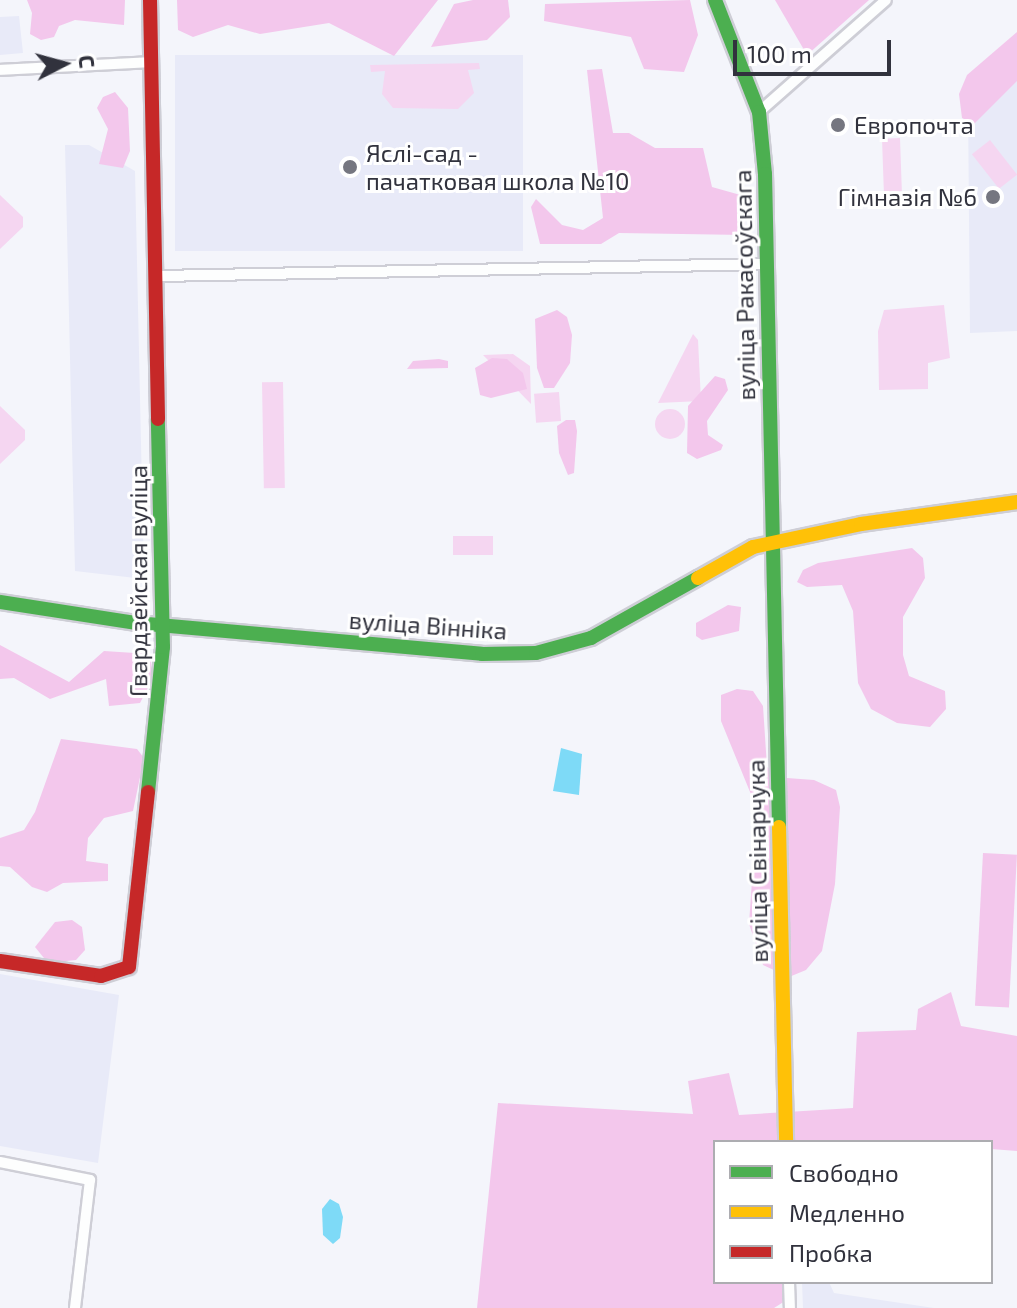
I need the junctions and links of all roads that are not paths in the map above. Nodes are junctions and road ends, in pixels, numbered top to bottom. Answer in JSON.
{"nodes":[{"id":1,"x":150,"y":0,"type":"edge"},
{"id":2,"x":715,"y":0,"type":"edge"},
{"id":3,"x":886,"y":0,"type":"edge"},
{"id":4,"x":153,"y":62,"type":"junction"},
{"id":5,"x":0,"y":70,"type":"edge"},
{"id":6,"x":759,"y":112,"type":"junction"},
{"id":7,"x":767,"y":264,"type":"junction"},
{"id":8,"x":159,"y":276,"type":"junction"},
{"id":9,"x":1017,"y":502,"type":"edge"},
{"id":10,"x":771,"y":542,"type":"junction"},
{"id":11,"x":773,"y":578,"type":"joint"},
{"id":12,"x":0,"y":602,"type":"edge"},
{"id":13,"x":163,"y":625,"type":"junction"},
{"id":14,"x":0,"y":961,"type":"edge"},
{"id":15,"x":786,"y":1140,"type":"edge"},
{"id":16,"x":0,"y":1162,"type":"edge"},
{"id":17,"x":789,"y":1284,"type":"edge"},
{"id":18,"x":75,"y":1308,"type":"edge"},
{"id":19,"x":790,"y":1308,"type":"edge"}],
"edges":[{"from":1,"to":4,"type":"street","name":"Гвардзейская вуліца"},
{"from":2,"to":6,"type":"street","name":"вуліца Ракасоўскага"},
{"from":3,"to":6,"type":"street"},
{"from":4,"to":5,"type":"street"},
{"from":4,"to":8,"type":"street","name":"Гвардзейская вуліца"},
{"from":6,"to":7,"type":"street","name":"вуліца Ракасоўскага"},
{"from":7,"to":8,"type":"street"},
{"from":7,"to":10,"type":"street","name":"вуліца Ракасоўскага"},
{"from":8,"to":13,"type":"street","name":"Гвардзейская вуліца"},
{"from":9,"to":10,"type":"street","name":"вуліца Вінніка"},
{"from":10,"to":11,"type":"street","name":"вуліца Ракасоўскага"},
{"from":10,"to":13,"type":"street","name":"вуліца Вінніка"},
{"from":11,"to":15,"type":"street","name":"вуліца Свінарчука"},
{"from":12,"to":13,"type":"street","name":"вуліца Вінніка"},
{"from":13,"to":14,"type":"street","name":"Гвардзейская вуліца"},
{"from":16,"to":18,"type":"street"},
{"from":17,"to":19,"type":"street"}]}
